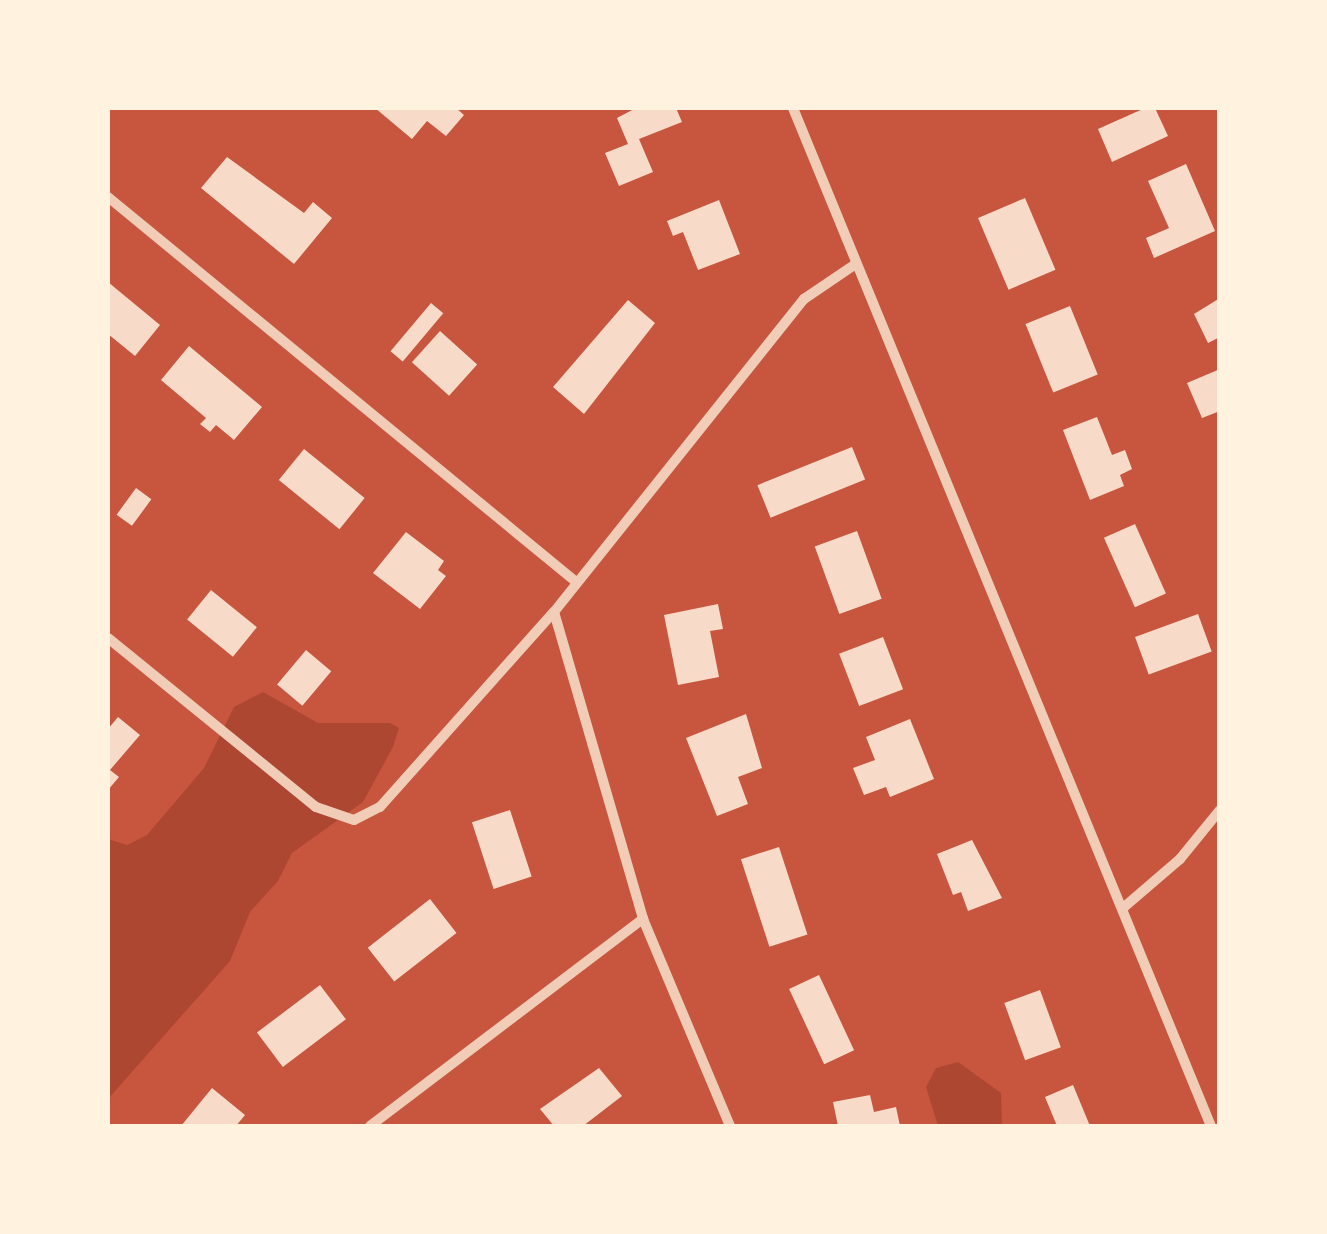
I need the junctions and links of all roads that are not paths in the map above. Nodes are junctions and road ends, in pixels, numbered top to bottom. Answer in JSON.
{"nodes":[{"id":1,"x":793,"y":108,"type":"edge"},
{"id":2,"x":108,"y":197,"type":"edge"},
{"id":3,"x":854,"y":265,"type":"junction"},
{"id":4,"x":576,"y":581,"type":"junction"},
{"id":5,"x":554,"y":612,"type":"junction"},
{"id":6,"x":108,"y":638,"type":"edge"},
{"id":7,"x":1220,"y":810,"type":"edge"},
{"id":8,"x":1123,"y":908,"type":"junction"},
{"id":9,"x":643,"y":919,"type":"junction"},
{"id":10,"x":370,"y":1126,"type":"edge"},
{"id":11,"x":730,"y":1126,"type":"edge"},
{"id":12,"x":1212,"y":1126,"type":"edge"}],
"edges":[{"from":1,"to":3,"type":"street"},
{"from":2,"to":4,"type":"street"},
{"from":3,"to":4,"type":"street"},
{"from":3,"to":8,"type":"street"},
{"from":4,"to":5,"type":"street"},
{"from":5,"to":6,"type":"street"},
{"from":5,"to":9,"type":"street"},
{"from":7,"to":8,"type":"street"},
{"from":8,"to":12,"type":"street"},
{"from":9,"to":10,"type":"street"},
{"from":9,"to":11,"type":"street"}]}
